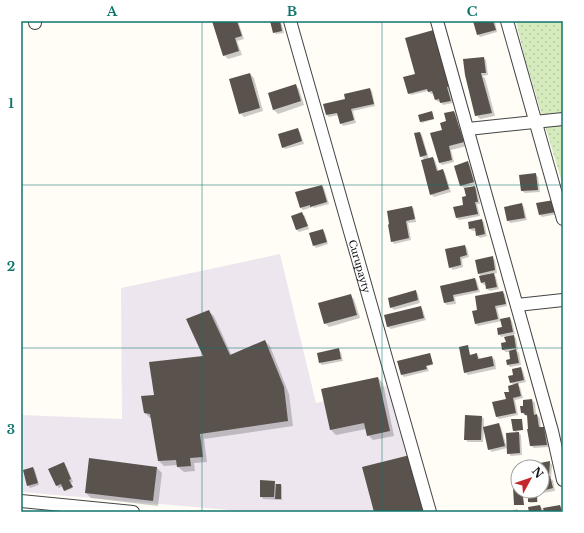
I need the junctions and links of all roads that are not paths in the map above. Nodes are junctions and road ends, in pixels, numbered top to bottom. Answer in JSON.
{"nodes":[{"id":1,"x":290,"y":21,"type":"edge"},
{"id":2,"x":437,"y":21,"type":"edge"},
{"id":3,"x":507,"y":21,"type":"edge"},
{"id":4,"x":563,"y":119,"type":"edge"},
{"id":5,"x":536,"y":122,"type":"junction"},
{"id":6,"x":468,"y":129,"type":"junction"},
{"id":7,"x":563,"y":219,"type":"edge"},
{"id":8,"x":563,"y":300,"type":"edge"},
{"id":9,"x":517,"y":305,"type":"junction"},
{"id":10,"x":563,"y":480,"type":"edge"},
{"id":11,"x":21,"y":501,"type":"edge"},
{"id":12,"x":133,"y":512,"type":"edge"},
{"id":13,"x":430,"y":512,"type":"edge"}],
"edges":[{"from":1,"to":13,"type":"street","name":"Curupayty"},
{"from":2,"to":6,"type":"street"},
{"from":3,"to":5,"type":"street"},
{"from":4,"to":5,"type":"street"},
{"from":5,"to":6,"type":"street"},
{"from":5,"to":7,"type":"street"},
{"from":6,"to":9,"type":"street"},
{"from":8,"to":9,"type":"street"},
{"from":9,"to":10,"type":"street"},
{"from":11,"to":12,"type":"street"}]}
